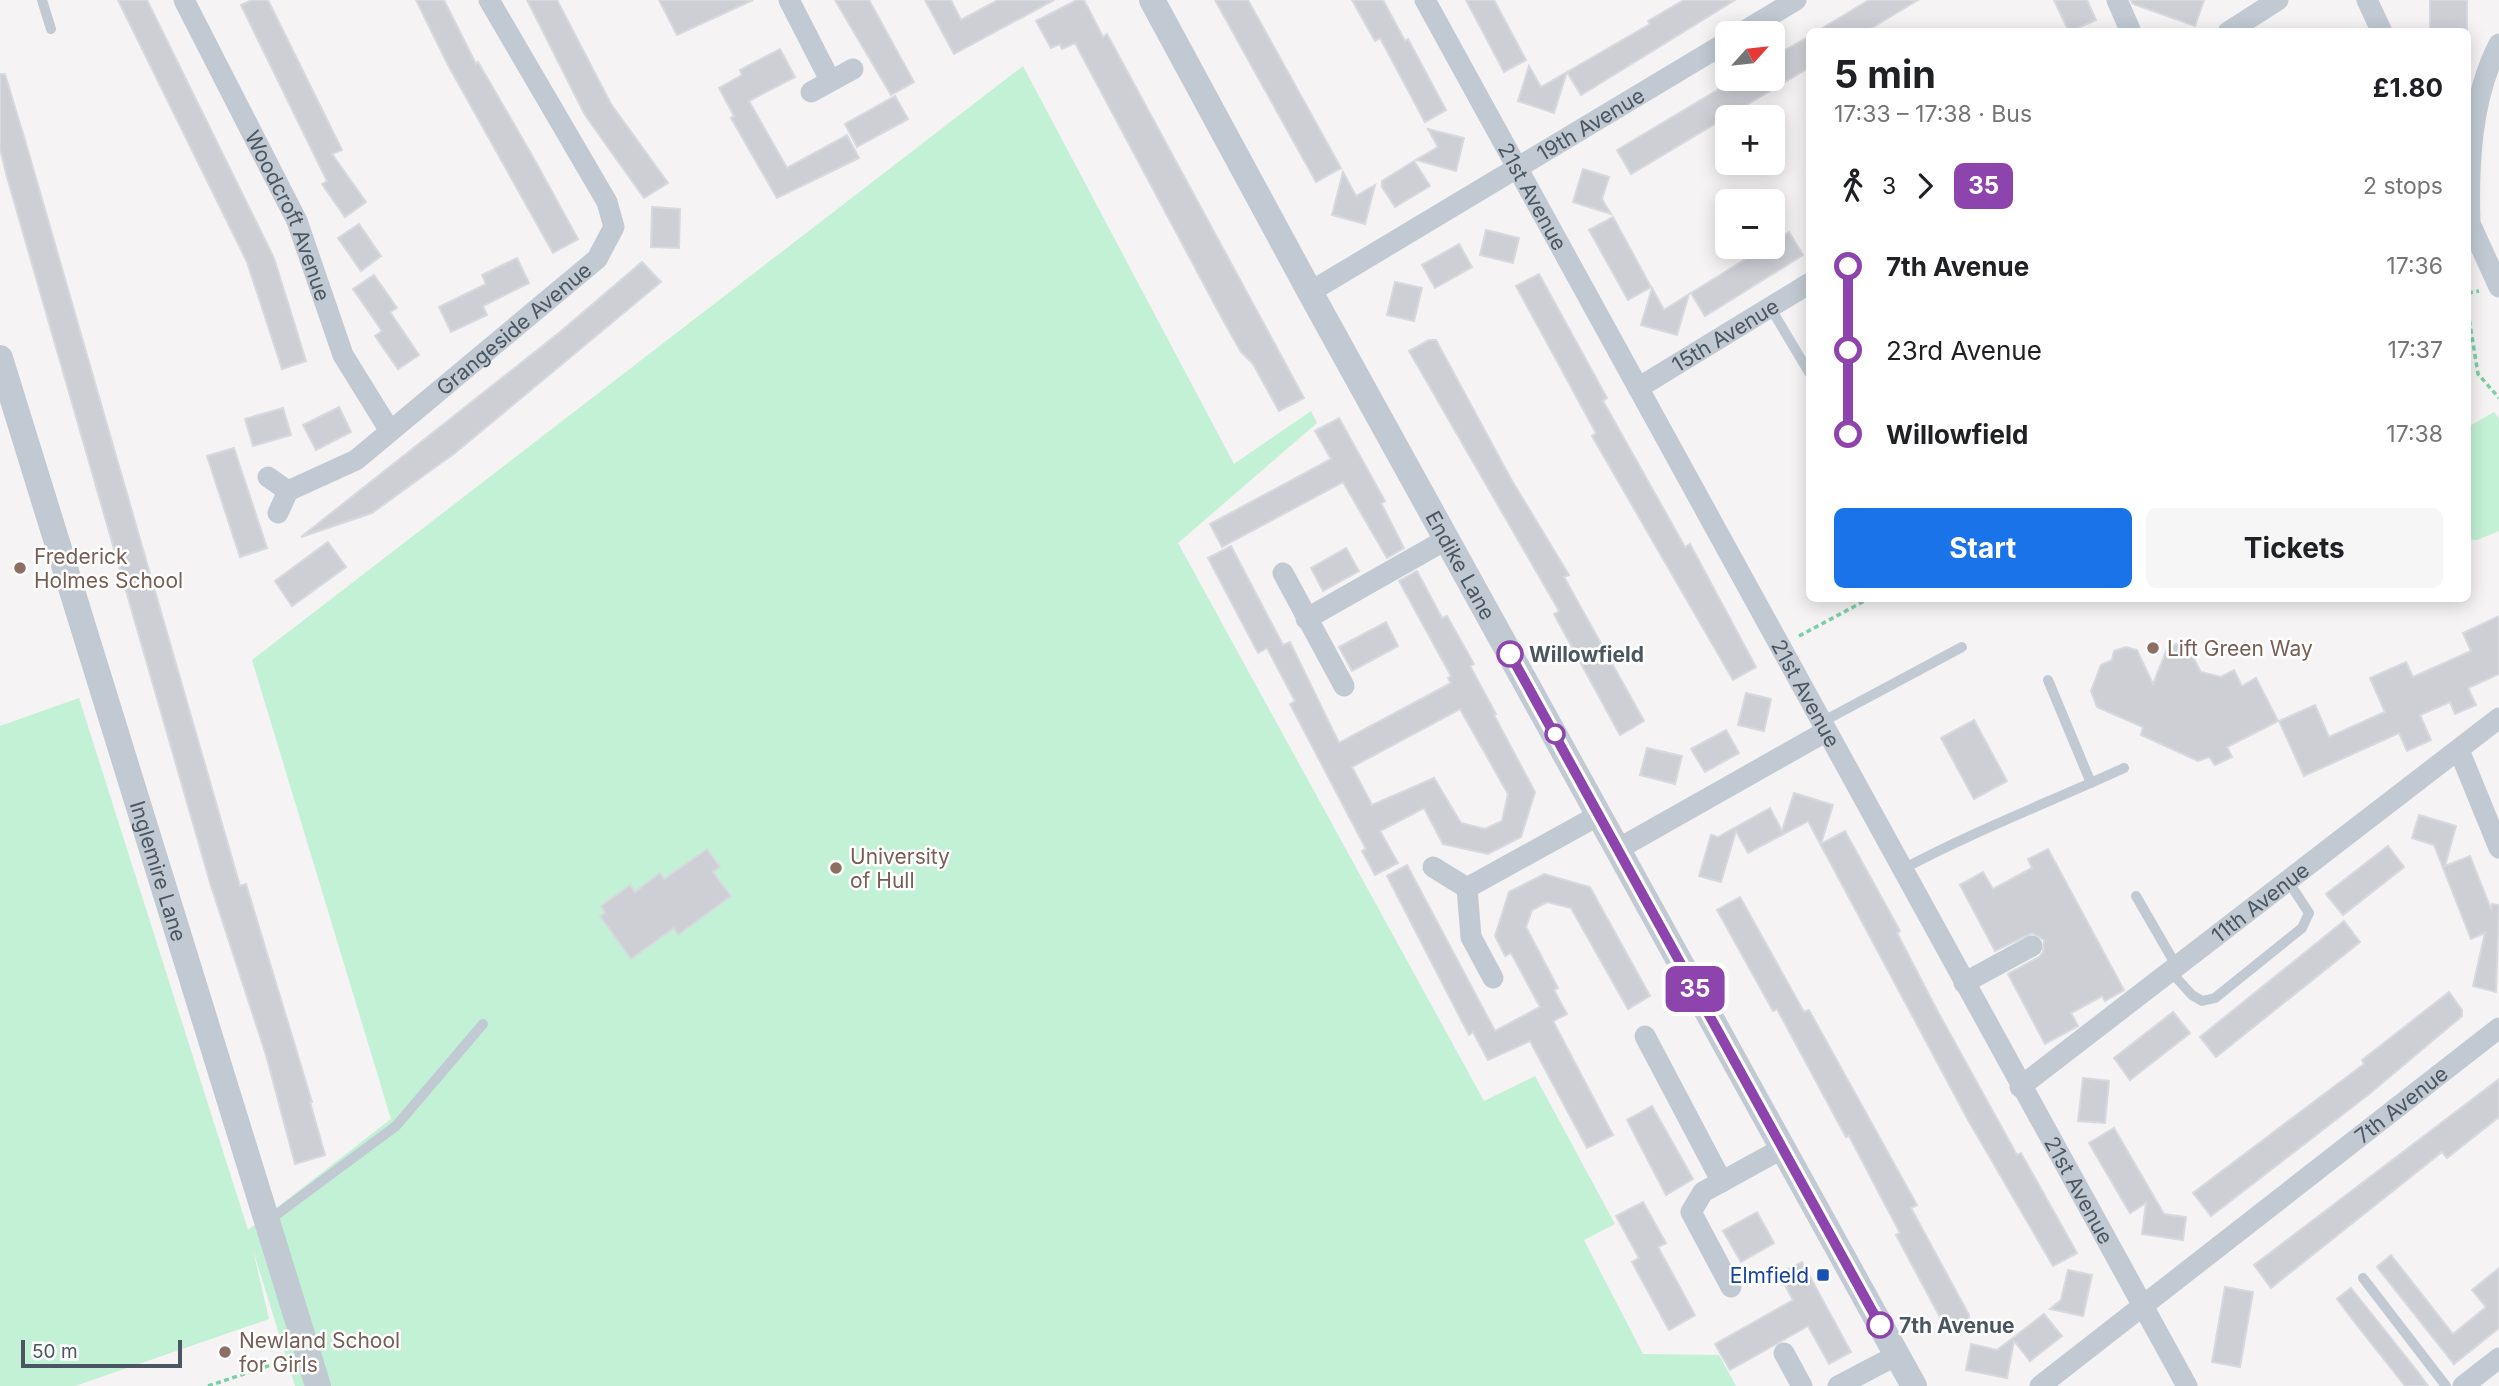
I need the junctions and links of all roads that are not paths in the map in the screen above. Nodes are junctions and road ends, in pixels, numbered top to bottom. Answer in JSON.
{"nodes":[{"id":1,"x":42,"y":0,"type":"edge"},
{"id":2,"x":184,"y":0,"type":"edge"},
{"id":3,"x":489,"y":0,"type":"edge"},
{"id":4,"x":789,"y":0,"type":"edge"},
{"id":5,"x":1152,"y":0,"type":"edge"},
{"id":6,"x":1425,"y":0,"type":"edge"},
{"id":7,"x":1796,"y":0,"type":"edge"},
{"id":8,"x":2117,"y":0,"type":"edge"},
{"id":9,"x":2278,"y":0,"type":"edge"},
{"id":10,"x":2367,"y":0,"type":"edge"},
{"id":11,"x":1761,"y":21,"type":"edge"},
{"id":12,"x":2129,"y":28,"type":"edge"},
{"id":13,"x":2234,"y":28,"type":"edge"},
{"id":14,"x":2380,"y":28,"type":"edge"},
{"id":15,"x":51,"y":29,"type":"dead end"},
{"id":16,"x":2499,"y":44,"type":"edge"},
{"id":17,"x":1715,"y":49,"type":"edge"},
{"id":18,"x":853,"y":69,"type":"dead end"},
{"id":19,"x":830,"y":80,"type":"junction"},
{"id":20,"x":811,"y":92,"type":"dead end"},
{"id":21,"x":2472,"y":116,"type":"edge"},
{"id":22,"x":2471,"y":136,"type":"edge"},
{"id":23,"x":1517,"y":169,"type":"junction"},
{"id":24,"x":2471,"y":226,"type":"edge"},
{"id":25,"x":1806,"y":285,"type":"edge"},
{"id":26,"x":2499,"y":287,"type":"edge"},
{"id":27,"x":1310,"y":292,"type":"junction"},
{"id":28,"x":1770,"y":307,"type":"junction"},
{"id":29,"x":0,"y":358,"type":"edge"},
{"id":30,"x":1806,"y":367,"type":"edge"},
{"id":31,"x":1638,"y":388,"type":"junction"},
{"id":32,"x":390,"y":431,"type":"junction"},
{"id":33,"x":268,"y":477,"type":"dead end"},
{"id":34,"x":288,"y":491,"type":"junction"},
{"id":35,"x":278,"y":513,"type":"dead end"},
{"id":36,"x":1447,"y":539,"type":"junction"},
{"id":37,"x":1283,"y":573,"type":"dead end"},
{"id":38,"x":1306,"y":619,"type":"junction"},
{"id":39,"x":1962,"y":647,"type":"dead end"},
{"id":40,"x":2048,"y":680,"type":"dead end"},
{"id":41,"x":1344,"y":685,"type":"dead end"},
{"id":42,"x":2499,"y":718,"type":"edge"},
{"id":43,"x":1822,"y":727,"type":"junction"},
{"id":44,"x":2459,"y":750,"type":"junction"},
{"id":45,"x":2124,"y":768,"type":"dead end"},
{"id":46,"x":2091,"y":783,"type":"junction"},
{"id":47,"x":1599,"y":815,"type":"junction"},
{"id":48,"x":2499,"y":848,"type":"edge"},
{"id":49,"x":1618,"y":849,"type":"junction"},
{"id":50,"x":1433,"y":867,"type":"dead end"},
{"id":51,"x":1901,"y":870,"type":"junction"},
{"id":52,"x":2288,"y":881,"type":"junction"},
{"id":53,"x":1466,"y":888,"type":"junction"},
{"id":54,"x":2136,"y":896,"type":"dead end"},
{"id":55,"x":2032,"y":946,"type":"dead end"},
{"id":56,"x":2174,"y":969,"type":"junction"},
{"id":57,"x":1493,"y":978,"type":"dead end"},
{"id":58,"x":1964,"y":982,"type":"junction"},
{"id":59,"x":482,"y":1024,"type":"dead end"},
{"id":60,"x":2499,"y":1028,"type":"edge"},
{"id":61,"x":1644,"y":1037,"type":"dead end"},
{"id":62,"x":2020,"y":1087,"type":"junction"},
{"id":63,"x":1783,"y":1148,"type":"junction"},
{"id":64,"x":1722,"y":1182,"type":"junction"},
{"id":65,"x":268,"y":1221,"type":"junction"},
{"id":66,"x":2363,"y":1278,"type":"dead end"},
{"id":67,"x":1731,"y":1287,"type":"dead end"},
{"id":68,"x":2142,"y":1306,"type":"junction"},
{"id":69,"x":1784,"y":1353,"type":"dead end"},
{"id":70,"x":1897,"y":1355,"type":"junction"},
{"id":71,"x":2499,"y":1357,"type":"edge"},
{"id":72,"x":318,"y":1386,"type":"edge"},
{"id":73,"x":1802,"y":1386,"type":"edge"},
{"id":74,"x":1838,"y":1386,"type":"edge"},
{"id":75,"x":1914,"y":1386,"type":"edge"},
{"id":76,"x":2040,"y":1386,"type":"edge"},
{"id":77,"x":2187,"y":1386,"type":"edge"},
{"id":78,"x":2446,"y":1386,"type":"edge"},
{"id":79,"x":2463,"y":1386,"type":"edge"}],
"edges":[{"from":1,"to":15,"type":"lane"},
{"from":2,"to":32,"type":"street","name":"Woodcroft Avenue"},
{"from":3,"to":32,"type":"street","name":"Grangeside Avenue"},
{"from":4,"to":19,"type":"street"},
{"from":5,"to":27,"type":"street","name":"Endike Lane"},
{"from":6,"to":23,"type":"street","name":"21st Avenue"},
{"from":7,"to":11,"type":"street"},
{"from":8,"to":12,"type":"street"},
{"from":9,"to":13,"type":"street"},
{"from":10,"to":14,"type":"street"},
{"from":16,"to":21,"type":"street"},
{"from":17,"to":23,"type":"street","name":"19th Avenue"},
{"from":18,"to":19,"type":"street"},
{"from":19,"to":20,"type":"street"},
{"from":21,"to":22,"type":"street"},
{"from":23,"to":27,"type":"street","name":"19th Avenue"},
{"from":23,"to":31,"type":"street","name":"21st Avenue"},
{"from":24,"to":26,"type":"street"},
{"from":25,"to":28,"type":"street","name":"15th Avenue"},
{"from":27,"to":36,"type":"street","name":"Endike Lane"},
{"from":28,"to":30,"type":"lane"},
{"from":28,"to":31,"type":"street","name":"15th Avenue"},
{"from":29,"to":65,"type":"street","name":"Inglemire Lane"},
{"from":31,"to":43,"type":"street","name":"21st Avenue"},
{"from":32,"to":34,"type":"street","name":"Grangeside Avenue"},
{"from":33,"to":34,"type":"street"},
{"from":34,"to":35,"type":"street"},
{"from":36,"to":38,"type":"street"},
{"from":36,"to":47,"type":"street","name":"Endike Lane"},
{"from":37,"to":38,"type":"street"},
{"from":38,"to":41,"type":"street"},
{"from":39,"to":43,"type":"lane"},
{"from":40,"to":46,"type":"lane"},
{"from":42,"to":44,"type":"street","name":"11th Avenue"},
{"from":43,"to":49,"type":"street"},
{"from":43,"to":51,"type":"street","name":"21st Avenue"},
{"from":44,"to":48,"type":"street"},
{"from":44,"to":52,"type":"street","name":"11th Avenue"},
{"from":45,"to":46,"type":"lane"},
{"from":46,"to":51,"type":"lane"},
{"from":47,"to":49,"type":"street","name":"Endike Lane"},
{"from":47,"to":53,"type":"street"},
{"from":49,"to":63,"type":"street","name":"Endike Lane"},
{"from":50,"to":53,"type":"street"},
{"from":51,"to":58,"type":"street","name":"21st Avenue"},
{"from":52,"to":56,"type":"street","name":"11th Avenue"},
{"from":52,"to":56,"type":"lane"},
{"from":53,"to":57,"type":"street"},
{"from":54,"to":56,"type":"lane"},
{"from":55,"to":58,"type":"street"},
{"from":56,"to":62,"type":"street","name":"11th Avenue"},
{"from":58,"to":62,"type":"street","name":"21st Avenue"},
{"from":59,"to":65,"type":"lane"},
{"from":60,"to":68,"type":"street","name":"7th Avenue"},
{"from":61,"to":64,"type":"street"},
{"from":62,"to":68,"type":"street","name":"21st Avenue"},
{"from":63,"to":64,"type":"street"},
{"from":63,"to":70,"type":"street","name":"Endike Lane"},
{"from":64,"to":67,"type":"street"},
{"from":65,"to":72,"type":"street","name":"Inglemire Lane"},
{"from":66,"to":78,"type":"lane"},
{"from":68,"to":76,"type":"street","name":"7th Avenue"},
{"from":68,"to":77,"type":"street","name":"21st Avenue"},
{"from":69,"to":73,"type":"street"},
{"from":70,"to":74,"type":"street"},
{"from":70,"to":75,"type":"street","name":"Endike Lane"},
{"from":71,"to":79,"type":"street"}]}
